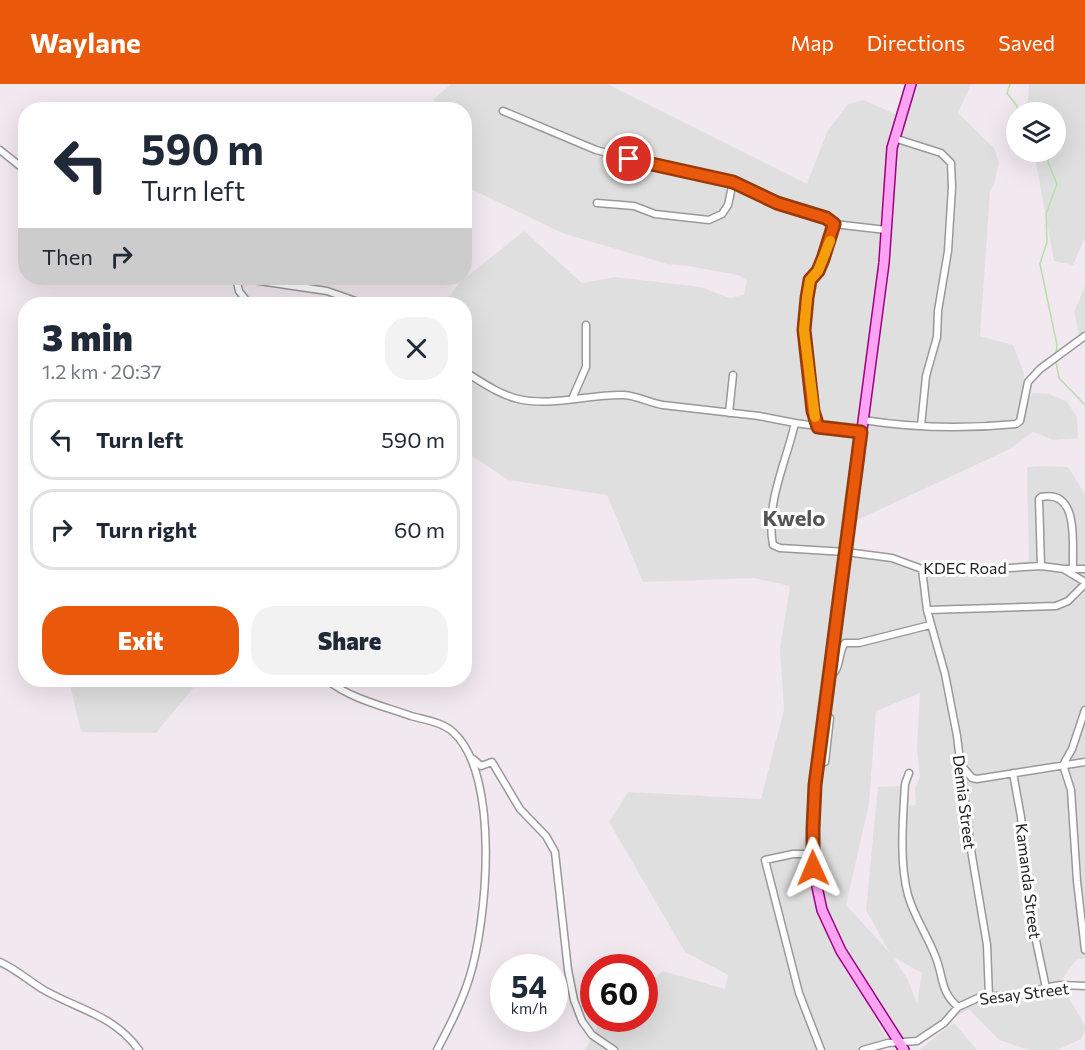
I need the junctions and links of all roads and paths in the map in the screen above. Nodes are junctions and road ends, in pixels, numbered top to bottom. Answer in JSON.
{"nodes":[{"id":1,"x":911,"y":84,"type":"edge"},
{"id":2,"x":503,"y":111,"type":"dead end"},
{"id":3,"x":894,"y":138,"type":"junction"},
{"id":4,"x":0,"y":150,"type":"edge"},
{"id":5,"x":18,"y":165,"type":"edge"},
{"id":6,"x":733,"y":182,"type":"junction"},
{"id":7,"x":597,"y":204,"type":"dead end"},
{"id":8,"x":834,"y":224,"type":"junction"},
{"id":9,"x":886,"y":230,"type":"junction"},
{"id":10,"x":286,"y":285,"type":"edge"},
{"id":11,"x":344,"y":297,"type":"edge"},
{"id":12,"x":586,"y":325,"type":"dead end"},
{"id":13,"x":1085,"y":336,"type":"edge"},
{"id":14,"x":733,"y":375,"type":"dead end"},
{"id":15,"x":472,"y":376,"type":"edge"},
{"id":16,"x":572,"y":399,"type":"junction"},
{"id":17,"x":729,"y":413,"type":"junction"},
{"id":18,"x":863,"y":420,"type":"junction"},
{"id":19,"x":795,"y":423,"type":"junction"},
{"id":20,"x":921,"y":426,"type":"junction"},
{"id":21,"x":818,"y":427,"type":"junction"},
{"id":22,"x":861,"y":432,"type":"junction"},
{"id":23,"x":846,"y":552,"type":"junction"},
{"id":24,"x":1041,"y":566,"type":"junction"},
{"id":25,"x":922,"y":569,"type":"junction"},
{"id":26,"x":1064,"y":569,"type":"junction"},
{"id":27,"x":1073,"y":569,"type":"junction"},
{"id":28,"x":1085,"y":569,"type":"edge"},
{"id":29,"x":1085,"y":583,"type":"edge"},
{"id":30,"x":927,"y":610,"type":"junction"},
{"id":31,"x":930,"y":625,"type":"junction"},
{"id":32,"x":831,"y":674,"type":"junction"},
{"id":33,"x":337,"y":687,"type":"edge"},
{"id":34,"x":1085,"y":710,"type":"edge"},
{"id":35,"x":825,"y":713,"type":"junction"},
{"id":36,"x":1084,"y":719,"type":"edge"},
{"id":37,"x":472,"y":759,"type":"junction"},
{"id":38,"x":825,"y":762,"type":"dead end"},
{"id":39,"x":1085,"y":762,"type":"edge"},
{"id":40,"x":960,"y":764,"type":"junction"},
{"id":41,"x":1063,"y":765,"type":"junction"},
{"id":42,"x":909,"y":772,"type":"dead end"},
{"id":43,"x":1013,"y":773,"type":"junction"},
{"id":44,"x":813,"y":854,"type":"junction"},
{"id":45,"x":1085,"y":950,"type":"edge"},
{"id":46,"x":0,"y":963,"type":"edge"},
{"id":47,"x":1085,"y":986,"type":"edge"},
{"id":48,"x":1046,"y":988,"type":"junction"},
{"id":49,"x":989,"y":997,"type":"junction"},
{"id":50,"x":958,"y":1007,"type":"junction"},
{"id":51,"x":903,"y":1044,"type":"edge"},
{"id":52,"x":139,"y":1050,"type":"edge"},
{"id":53,"x":436,"y":1050,"type":"edge"},
{"id":54,"x":614,"y":1050,"type":"edge"},
{"id":55,"x":821,"y":1050,"type":"edge"},
{"id":56,"x":863,"y":1050,"type":"edge"}],
"edges":[{"from":1,"to":3,"type":"main road"},
{"from":2,"to":6,"type":"street"},
{"from":3,"to":9,"type":"main road"},
{"from":3,"to":20,"type":"street"},
{"from":4,"to":5,"type":"street"},
{"from":6,"to":7,"type":"street"},
{"from":6,"to":8,"type":"street"},
{"from":8,"to":9,"type":"street"},
{"from":8,"to":21,"type":"street"},
{"from":9,"to":18,"type":"main road"},
{"from":10,"to":11,"type":"street"},
{"from":12,"to":16,"type":"street"},
{"from":13,"to":20,"type":"street"},
{"from":14,"to":17,"type":"street"},
{"from":15,"to":16,"type":"street"},
{"from":16,"to":17,"type":"street"},
{"from":17,"to":19,"type":"street"},
{"from":18,"to":20,"type":"street"},
{"from":18,"to":22,"type":"main road"},
{"from":19,"to":21,"type":"street"},
{"from":19,"to":23,"type":"street","name":"KDEC Road"},
{"from":21,"to":22,"type":"street"},
{"from":22,"to":23,"type":"main road"},
{"from":23,"to":25,"type":"street","name":"KDEC Road"},
{"from":23,"to":32,"type":"main road"},
{"from":24,"to":25,"type":"street","name":"KDEC Road"},
{"from":24,"to":26,"type":"street","name":"KDEC Road"},
{"from":24,"to":27,"type":"street"},
{"from":25,"to":30,"type":"street","name":"Demia Street"},
{"from":26,"to":27,"type":"street","name":"KDEC Road"},
{"from":26,"to":29,"type":"street"},
{"from":27,"to":28,"type":"street","name":"KDEC Road"},
{"from":29,"to":30,"type":"street"},
{"from":30,"to":31,"type":"street","name":"Demia Street"},
{"from":31,"to":32,"type":"street"},
{"from":31,"to":40,"type":"street","name":"Demia Street"},
{"from":32,"to":35,"type":"main road"},
{"from":33,"to":37,"type":"street"},
{"from":34,"to":36,"type":"street"},
{"from":35,"to":38,"type":"street"},
{"from":35,"to":44,"type":"main road"},
{"from":36,"to":41,"type":"street"},
{"from":37,"to":53,"type":"street"},
{"from":37,"to":54,"type":"street"},
{"from":39,"to":41,"type":"street"},
{"from":40,"to":43,"type":"street"},
{"from":40,"to":49,"type":"street","name":"Demia Street"},
{"from":41,"to":43,"type":"street"},
{"from":41,"to":45,"type":"street"},
{"from":42,"to":50,"type":"street"},
{"from":43,"to":48,"type":"street","name":"Kamanda Street"},
{"from":44,"to":51,"type":"main road"},
{"from":44,"to":55,"type":"street"},
{"from":46,"to":52,"type":"street"},
{"from":47,"to":48,"type":"street","name":"Sesay Street"},
{"from":48,"to":49,"type":"street","name":"Sesay Street"},
{"from":49,"to":50,"type":"street","name":"Sesay Street"},
{"from":50,"to":51,"type":"street","name":"Sesay Street"},
{"from":51,"to":56,"type":"street","name":"Sesay Street"}]}
